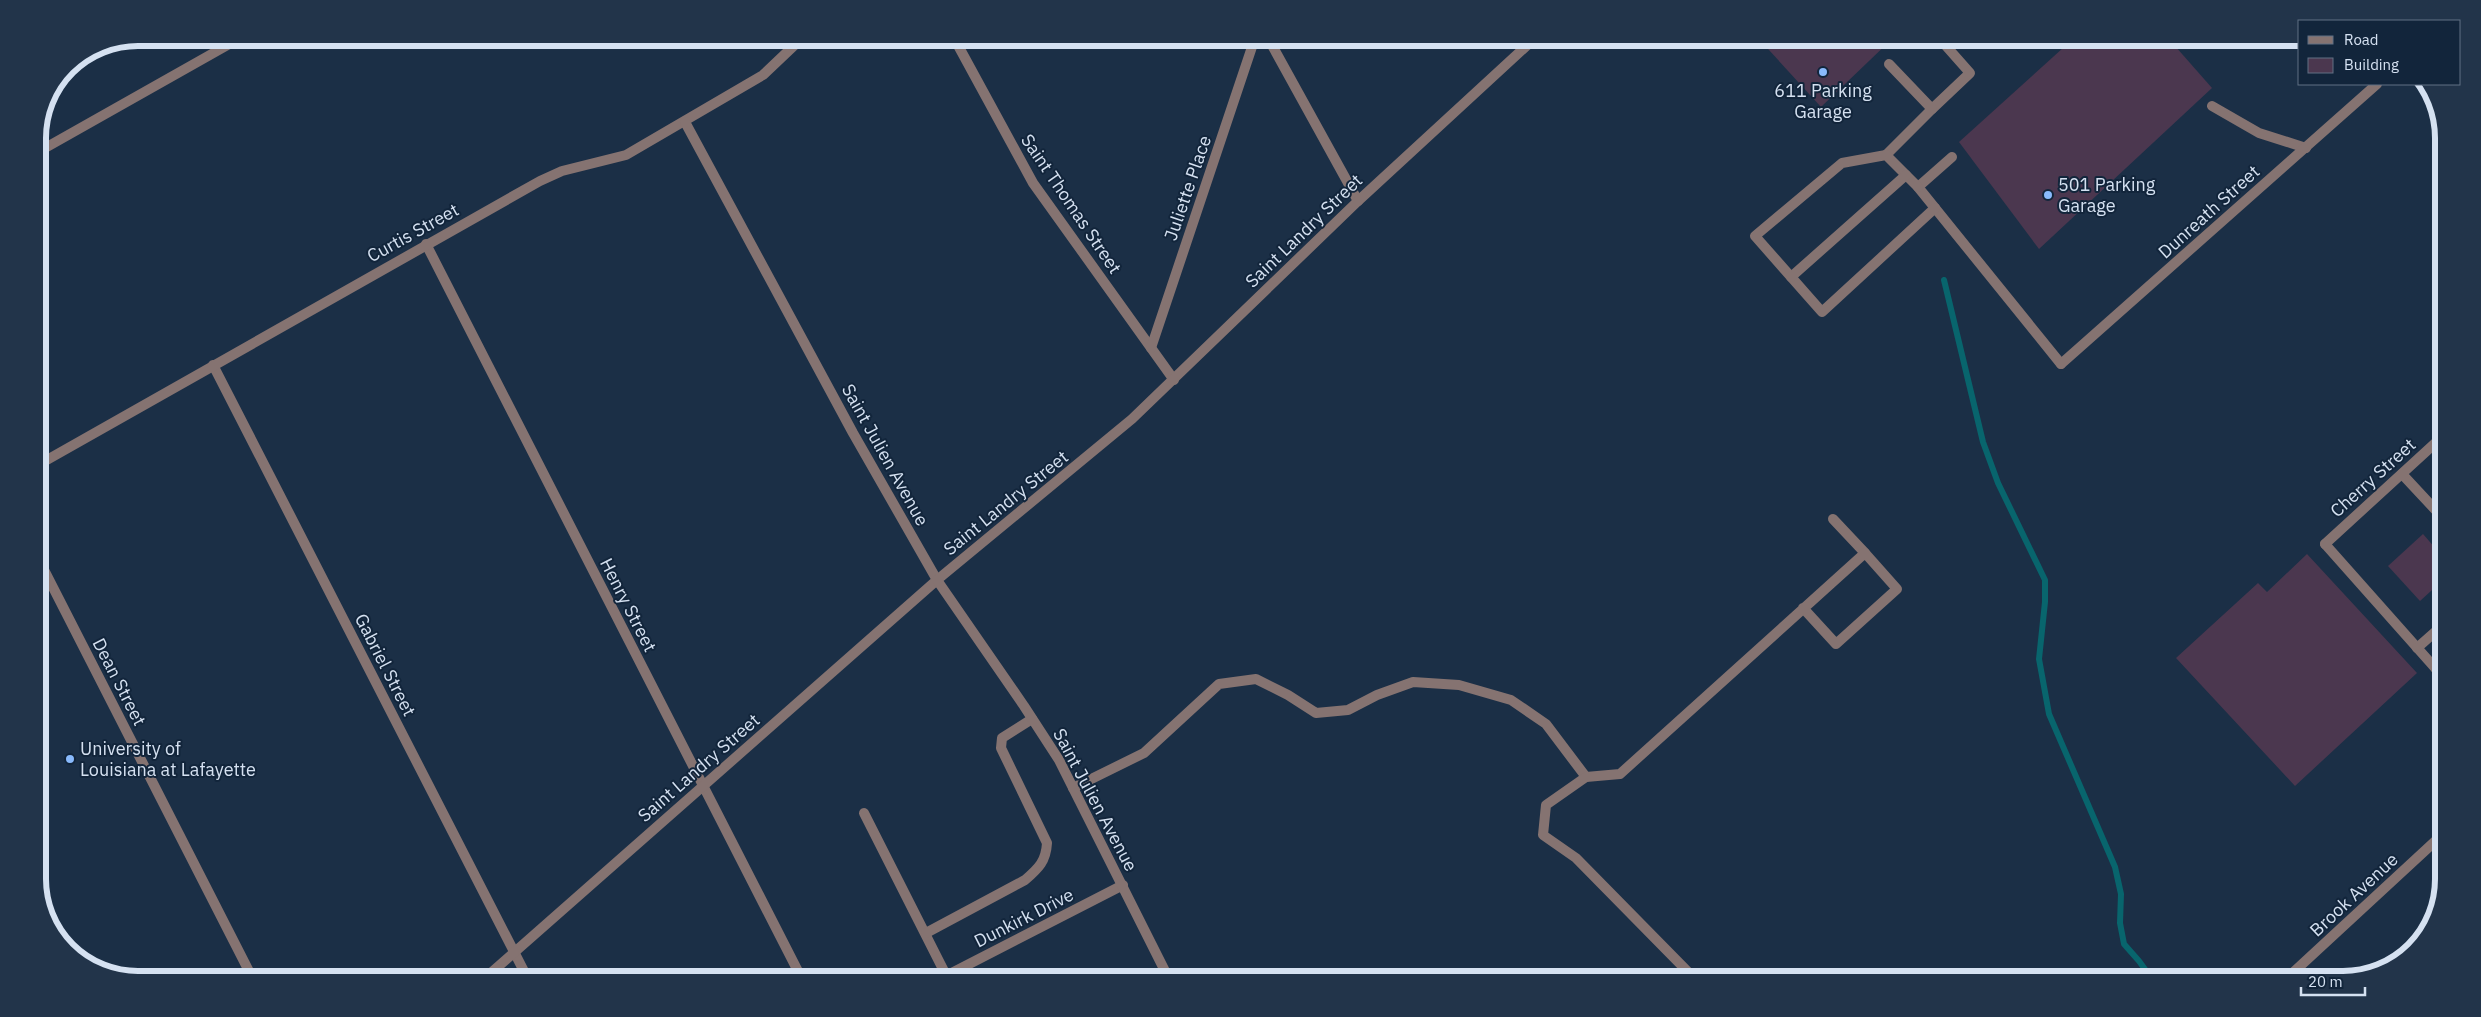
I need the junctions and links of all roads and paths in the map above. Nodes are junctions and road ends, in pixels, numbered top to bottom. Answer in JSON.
{"nodes":[{"id":1,"x":226,"y":46,"type":"edge"},
{"id":2,"x":793,"y":46,"type":"edge"},
{"id":3,"x":958,"y":46,"type":"edge"},
{"id":4,"x":1252,"y":46,"type":"edge"},
{"id":5,"x":1272,"y":46,"type":"edge"},
{"id":6,"x":1526,"y":46,"type":"edge"},
{"id":7,"x":1946,"y":46,"type":"edge"},
{"id":8,"x":1889,"y":64,"type":"dead end"},
{"id":9,"x":2377,"y":85,"type":"edge"},
{"id":10,"x":2212,"y":106,"type":"dead end"},
{"id":11,"x":1932,"y":109,"type":"junction"},
{"id":12,"x":685,"y":122,"type":"junction"},
{"id":13,"x":46,"y":147,"type":"edge"},
{"id":14,"x":2306,"y":148,"type":"junction"},
{"id":15,"x":1886,"y":155,"type":"junction"},
{"id":16,"x":1952,"y":157,"type":"dead end"},
{"id":17,"x":1906,"y":175,"type":"junction"},
{"id":18,"x":1918,"y":187,"type":"junction"},
{"id":19,"x":1358,"y":200,"type":"junction"},
{"id":20,"x":1935,"y":208,"type":"junction"},
{"id":21,"x":426,"y":244,"type":"junction"},
{"id":22,"x":1791,"y":277,"type":"junction"},
{"id":23,"x":1151,"y":348,"type":"junction"},
{"id":24,"x":213,"y":365,"type":"junction"},
{"id":25,"x":1174,"y":380,"type":"junction"},
{"id":26,"x":2435,"y":443,"type":"edge"},
{"id":27,"x":46,"y":460,"type":"edge"},
{"id":28,"x":2402,"y":474,"type":"junction"},
{"id":29,"x":2435,"y":509,"type":"edge"},
{"id":30,"x":1833,"y":519,"type":"dead end"},
{"id":31,"x":1865,"y":553,"type":"junction"},
{"id":32,"x":46,"y":574,"type":"edge"},
{"id":33,"x":937,"y":580,"type":"junction"},
{"id":34,"x":1803,"y":608,"type":"junction"},
{"id":35,"x":2435,"y":632,"type":"edge"},
{"id":36,"x":2418,"y":648,"type":"junction"},
{"id":37,"x":2435,"y":668,"type":"edge"},
{"id":38,"x":1032,"y":719,"type":"junction"},
{"id":39,"x":1586,"y":777,"type":"junction"},
{"id":40,"x":702,"y":787,"type":"junction"},
{"id":41,"x":1073,"y":788,"type":"junction"},
{"id":42,"x":864,"y":813,"type":"dead end"},
{"id":43,"x":2435,"y":842,"type":"edge"},
{"id":44,"x":1123,"y":885,"type":"junction"},
{"id":45,"x":926,"y":933,"type":"junction"},
{"id":46,"x":514,"y":953,"type":"junction"},
{"id":47,"x":248,"y":971,"type":"edge"},
{"id":48,"x":494,"y":971,"type":"edge"},
{"id":49,"x":523,"y":971,"type":"edge"},
{"id":50,"x":797,"y":971,"type":"edge"},
{"id":51,"x":942,"y":971,"type":"edge"},
{"id":52,"x":958,"y":971,"type":"edge"},
{"id":53,"x":1165,"y":971,"type":"edge"},
{"id":54,"x":1686,"y":971,"type":"edge"},
{"id":55,"x":2296,"y":971,"type":"edge"}],
"edges":[{"from":1,"to":13,"type":"street"},
{"from":2,"to":12,"type":"street","name":"Curtis Street"},
{"from":3,"to":23,"type":"street","name":"Saint Thomas Street"},
{"from":4,"to":23,"type":"street","name":"Juliette Place"},
{"from":5,"to":19,"type":"street"},
{"from":6,"to":19,"type":"street","name":"Saint Landry Street"},
{"from":7,"to":11,"type":"street"},
{"from":8,"to":11,"type":"street"},
{"from":9,"to":14,"type":"street","name":"Dunreath Street"},
{"from":10,"to":14,"type":"street"},
{"from":11,"to":15,"type":"street"},
{"from":12,"to":21,"type":"street","name":"Curtis Street"},
{"from":12,"to":33,"type":"street","name":"Saint Julien Avenue"},
{"from":14,"to":20,"type":"street","name":"Dunreath Street"},
{"from":15,"to":17,"type":"street"},
{"from":15,"to":22,"type":"street"},
{"from":16,"to":18,"type":"street"},
{"from":17,"to":18,"type":"street"},
{"from":17,"to":22,"type":"street"},
{"from":18,"to":20,"type":"street"},
{"from":19,"to":25,"type":"street","name":"Saint Landry Street"},
{"from":20,"to":22,"type":"street"},
{"from":21,"to":24,"type":"street","name":"Curtis Street"},
{"from":21,"to":40,"type":"street","name":"Henry Street"},
{"from":23,"to":25,"type":"street","name":"Saint Thomas Street"},
{"from":24,"to":27,"type":"street","name":"Curtis Street"},
{"from":24,"to":46,"type":"street","name":"Gabriel Street"},
{"from":25,"to":33,"type":"street","name":"Saint Landry Street"},
{"from":26,"to":28,"type":"street","name":"Cherry Street"},
{"from":28,"to":29,"type":"street"},
{"from":28,"to":36,"type":"street","name":"Cherry Street"},
{"from":30,"to":31,"type":"street"},
{"from":31,"to":34,"type":"street"},
{"from":31,"to":34,"type":"street"},
{"from":32,"to":47,"type":"street","name":"Dean Street"},
{"from":33,"to":38,"type":"street","name":"Saint Julien Avenue"},
{"from":33,"to":40,"type":"street","name":"Saint Landry Street"},
{"from":34,"to":39,"type":"street"},
{"from":35,"to":36,"type":"street"},
{"from":36,"to":37,"type":"street"},
{"from":38,"to":41,"type":"street","name":"Saint Julien Avenue"},
{"from":38,"to":45,"type":"street"},
{"from":39,"to":41,"type":"street"},
{"from":39,"to":54,"type":"street"},
{"from":40,"to":46,"type":"street","name":"Saint Landry Street"},
{"from":40,"to":50,"type":"street","name":"Henry Street"},
{"from":41,"to":44,"type":"street","name":"Saint Julien Avenue"},
{"from":42,"to":45,"type":"street"},
{"from":43,"to":55,"type":"street","name":"Brook Avenue"},
{"from":44,"to":52,"type":"street","name":"Dunkirk Drive"},
{"from":44,"to":53,"type":"street","name":"Saint Julien Avenue"},
{"from":45,"to":51,"type":"street"},
{"from":46,"to":48,"type":"street","name":"Saint Landry Street"},
{"from":46,"to":49,"type":"street","name":"Gabriel Street"}]}
